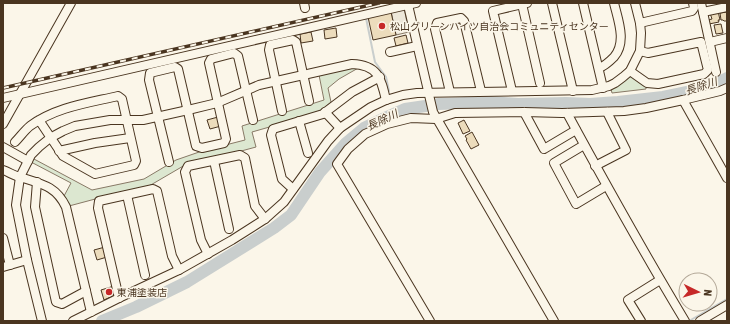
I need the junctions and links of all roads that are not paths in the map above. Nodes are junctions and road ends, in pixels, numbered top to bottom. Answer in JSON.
{"nodes":[{"id":1,"x":71,"y":3,"type":"edge"},
{"id":2,"x":552,"y":3,"type":"edge"},
{"id":3,"x":583,"y":3,"type":"edge"},
{"id":4,"x":614,"y":3,"type":"edge"},
{"id":5,"x":635,"y":3,"type":"edge"},
{"id":6,"x":692,"y":3,"type":"edge"},
{"id":7,"x":701,"y":3,"type":"edge"},
{"id":8,"x":412,"y":4,"type":"edge"},
{"id":9,"x":525,"y":4,"type":"edge"},
{"id":10,"x":727,"y":7,"type":"edge"},
{"id":11,"x":703,"y":12,"type":"junction"},
{"id":12,"x":640,"y":23,"type":"junction"},
{"id":13,"x":727,"y":38,"type":"edge"},
{"id":14,"x":710,"y":42,"type":"junction"},
{"id":15,"x":417,"y":46,"type":"junction"},
{"id":16,"x":640,"y":51,"type":"junction"},
{"id":17,"x":390,"y":52,"type":"dead end"},
{"id":18,"x":598,"y":68,"type":"junction"},
{"id":19,"x":630,"y":71,"type":"junction"},
{"id":20,"x":716,"y":72,"type":"dead end"},
{"id":21,"x":303,"y":75,"type":"junction"},
{"id":22,"x":380,"y":77,"type":"junction"},
{"id":23,"x":276,"y":80,"type":"junction"},
{"id":24,"x":540,"y":83,"type":"dead end"},
{"id":25,"x":603,"y":88,"type":"junction"},
{"id":26,"x":727,"y":88,"type":"edge"},
{"id":27,"x":246,"y":91,"type":"junction"},
{"id":28,"x":481,"y":91,"type":"junction"},
{"id":29,"x":512,"y":91,"type":"junction"},
{"id":30,"x":572,"y":91,"type":"junction"},
{"id":31,"x":450,"y":92,"type":"junction"},
{"id":32,"x":20,"y":94,"type":"junction"},
{"id":33,"x":429,"y":95,"type":"junction"},
{"id":34,"x":3,"y":98,"type":"edge"},
{"id":35,"x":386,"y":100,"type":"junction"},
{"id":36,"x":683,"y":100,"type":"junction"},
{"id":37,"x":309,"y":102,"type":"dead end"},
{"id":38,"x":217,"y":104,"type":"junction"},
{"id":39,"x":188,"y":110,"type":"junction"},
{"id":40,"x":282,"y":111,"type":"dead end"},
{"id":41,"x":325,"y":112,"type":"junction"},
{"id":42,"x":524,"y":112,"type":"junction"},
{"id":43,"x":607,"y":112,"type":"junction"},
{"id":44,"x":567,"y":113,"type":"junction"},
{"id":45,"x":435,"y":115,"type":"junction"},
{"id":46,"x":157,"y":117,"type":"junction"},
{"id":47,"x":39,"y":120,"type":"junction"},
{"id":48,"x":127,"y":120,"type":"junction"},
{"id":49,"x":253,"y":120,"type":"dead end"},
{"id":50,"x":299,"y":121,"type":"junction"},
{"id":51,"x":3,"y":124,"type":"edge"},
{"id":52,"x":340,"y":128,"type":"junction"},
{"id":53,"x":576,"y":130,"type":"junction"},
{"id":54,"x":50,"y":138,"type":"junction"},
{"id":55,"x":130,"y":138,"type":"junction"},
{"id":56,"x":15,"y":142,"type":"dead end"},
{"id":57,"x":584,"y":145,"type":"junction"},
{"id":58,"x":3,"y":147,"type":"edge"},
{"id":59,"x":59,"y":150,"type":"junction"},
{"id":60,"x":308,"y":153,"type":"dead end"},
{"id":61,"x":28,"y":161,"type":"junction"},
{"id":62,"x":214,"y":161,"type":"junction"},
{"id":63,"x":169,"y":162,"type":"dead end"},
{"id":64,"x":595,"y":166,"type":"junction"},
{"id":65,"x":3,"y":170,"type":"edge"},
{"id":66,"x":20,"y":177,"type":"junction"},
{"id":67,"x":727,"y":178,"type":"edge"},
{"id":68,"x":37,"y":182,"type":"junction"},
{"id":69,"x":606,"y":186,"type":"junction"},
{"id":70,"x":293,"y":189,"type":"junction"},
{"id":71,"x":127,"y":195,"type":"junction"},
{"id":72,"x":265,"y":219,"type":"junction"},
{"id":73,"x":229,"y":229,"type":"dead end"},
{"id":74,"x":3,"y":238,"type":"edge"},
{"id":75,"x":208,"y":254,"type":"junction"},
{"id":76,"x":27,"y":260,"type":"junction"},
{"id":77,"x":6,"y":266,"type":"edge"},
{"id":78,"x":179,"y":270,"type":"junction"},
{"id":79,"x":145,"y":275,"type":"dead end"},
{"id":80,"x":660,"y":280,"type":"junction"},
{"id":81,"x":86,"y":291,"type":"junction"},
{"id":82,"x":119,"y":298,"type":"junction"},
{"id":83,"x":727,"y":305,"type":"edge"},
{"id":84,"x":90,"y":312,"type":"junction"},
{"id":85,"x":42,"y":321,"type":"edge"},
{"id":86,"x":73,"y":321,"type":"edge"},
{"id":87,"x":430,"y":321,"type":"edge"},
{"id":88,"x":554,"y":321,"type":"edge"},
{"id":89,"x":641,"y":321,"type":"edge"},
{"id":90,"x":685,"y":321,"type":"edge"},
{"id":91,"x":700,"y":321,"type":"edge"}],
"edges":[{"from":1,"to":32,"type":"street"},
{"from":2,"to":30,"type":"street"},
{"from":3,"to":18,"type":"street"},
{"from":4,"to":18,"type":"street"},
{"from":5,"to":12,"type":"street"},
{"from":6,"to":12,"type":"street"},
{"from":7,"to":11,"type":"street"},
{"from":8,"to":15,"type":"street"},
{"from":8,"to":32,"type":"street"},
{"from":9,"to":24,"type":"street"},
{"from":9,"to":29,"type":"street"},
{"from":10,"to":11,"type":"street"},
{"from":11,"to":14,"type":"street"},
{"from":12,"to":16,"type":"street"},
{"from":13,"to":14,"type":"street"},
{"from":14,"to":20,"type":"street"},
{"from":15,"to":17,"type":"street"},
{"from":15,"to":33,"type":"street"},
{"from":16,"to":19,"type":"street"},
{"from":16,"to":19,"type":"street"},
{"from":18,"to":25,"type":"street"},
{"from":19,"to":25,"type":"street"},
{"from":21,"to":22,"type":"street"},
{"from":21,"to":23,"type":"street"},
{"from":21,"to":23,"type":"street"},
{"from":21,"to":37,"type":"street"},
{"from":22,"to":35,"type":"street"},
{"from":22,"to":41,"type":"street"},
{"from":23,"to":27,"type":"street"},
{"from":23,"to":40,"type":"street"},
{"from":25,"to":30,"type":"street"},
{"from":26,"to":36,"type":"street"},
{"from":27,"to":38,"type":"street"},
{"from":27,"to":38,"type":"street"},
{"from":27,"to":49,"type":"street"},
{"from":28,"to":29,"type":"street"},
{"from":28,"to":31,"type":"street"},
{"from":28,"to":31,"type":"street"},
{"from":29,"to":30,"type":"street"},
{"from":31,"to":33,"type":"street"},
{"from":32,"to":34,"type":"street"},
{"from":32,"to":51,"type":"street"},
{"from":33,"to":35,"type":"street"},
{"from":33,"to":45,"type":"street"},
{"from":35,"to":52,"type":"street"},
{"from":36,"to":43,"type":"street"},
{"from":36,"to":67,"type":"street"},
{"from":38,"to":39,"type":"street"},
{"from":38,"to":39,"type":"street"},
{"from":39,"to":46,"type":"street"},
{"from":39,"to":46,"type":"street"},
{"from":41,"to":50,"type":"street"},
{"from":41,"to":52,"type":"street"},
{"from":42,"to":44,"type":"street"},
{"from":42,"to":45,"type":"street"},
{"from":42,"to":53,"type":"street"},
{"from":43,"to":44,"type":"street"},
{"from":43,"to":64,"type":"street"},
{"from":44,"to":53,"type":"street"},
{"from":45,"to":87,"type":"street"},
{"from":45,"to":88,"type":"street"},
{"from":46,"to":48,"type":"street"},
{"from":46,"to":63,"type":"street"},
{"from":47,"to":48,"type":"street"},
{"from":47,"to":54,"type":"street"},
{"from":47,"to":56,"type":"street"},
{"from":48,"to":54,"type":"street"},
{"from":48,"to":55,"type":"street"},
{"from":50,"to":60,"type":"street"},
{"from":50,"to":70,"type":"street"},
{"from":52,"to":70,"type":"street"},
{"from":53,"to":57,"type":"street"},
{"from":54,"to":59,"type":"street"},
{"from":54,"to":61,"type":"street"},
{"from":55,"to":59,"type":"street"},
{"from":55,"to":59,"type":"street"},
{"from":57,"to":64,"type":"street"},
{"from":57,"to":69,"type":"street"},
{"from":58,"to":61,"type":"street"},
{"from":61,"to":66,"type":"street"},
{"from":62,"to":72,"type":"street"},
{"from":62,"to":73,"type":"street"},
{"from":62,"to":75,"type":"street"},
{"from":64,"to":69,"type":"street"},
{"from":65,"to":66,"type":"street"},
{"from":66,"to":68,"type":"street"},
{"from":66,"to":76,"type":"street"},
{"from":68,"to":81,"type":"street"},
{"from":68,"to":81,"type":"street"},
{"from":69,"to":80,"type":"street"},
{"from":70,"to":72,"type":"street"},
{"from":71,"to":78,"type":"street"},
{"from":71,"to":79,"type":"street"},
{"from":71,"to":82,"type":"street"},
{"from":72,"to":75,"type":"street"},
{"from":74,"to":77,"type":"street"},
{"from":75,"to":78,"type":"street"},
{"from":76,"to":77,"type":"street"},
{"from":76,"to":85,"type":"street"},
{"from":78,"to":82,"type":"street"},
{"from":80,"to":89,"type":"street"},
{"from":80,"to":90,"type":"street"},
{"from":81,"to":84,"type":"street"},
{"from":82,"to":84,"type":"street"},
{"from":83,"to":91,"type":"street"},
{"from":84,"to":86,"type":"street"}]}
